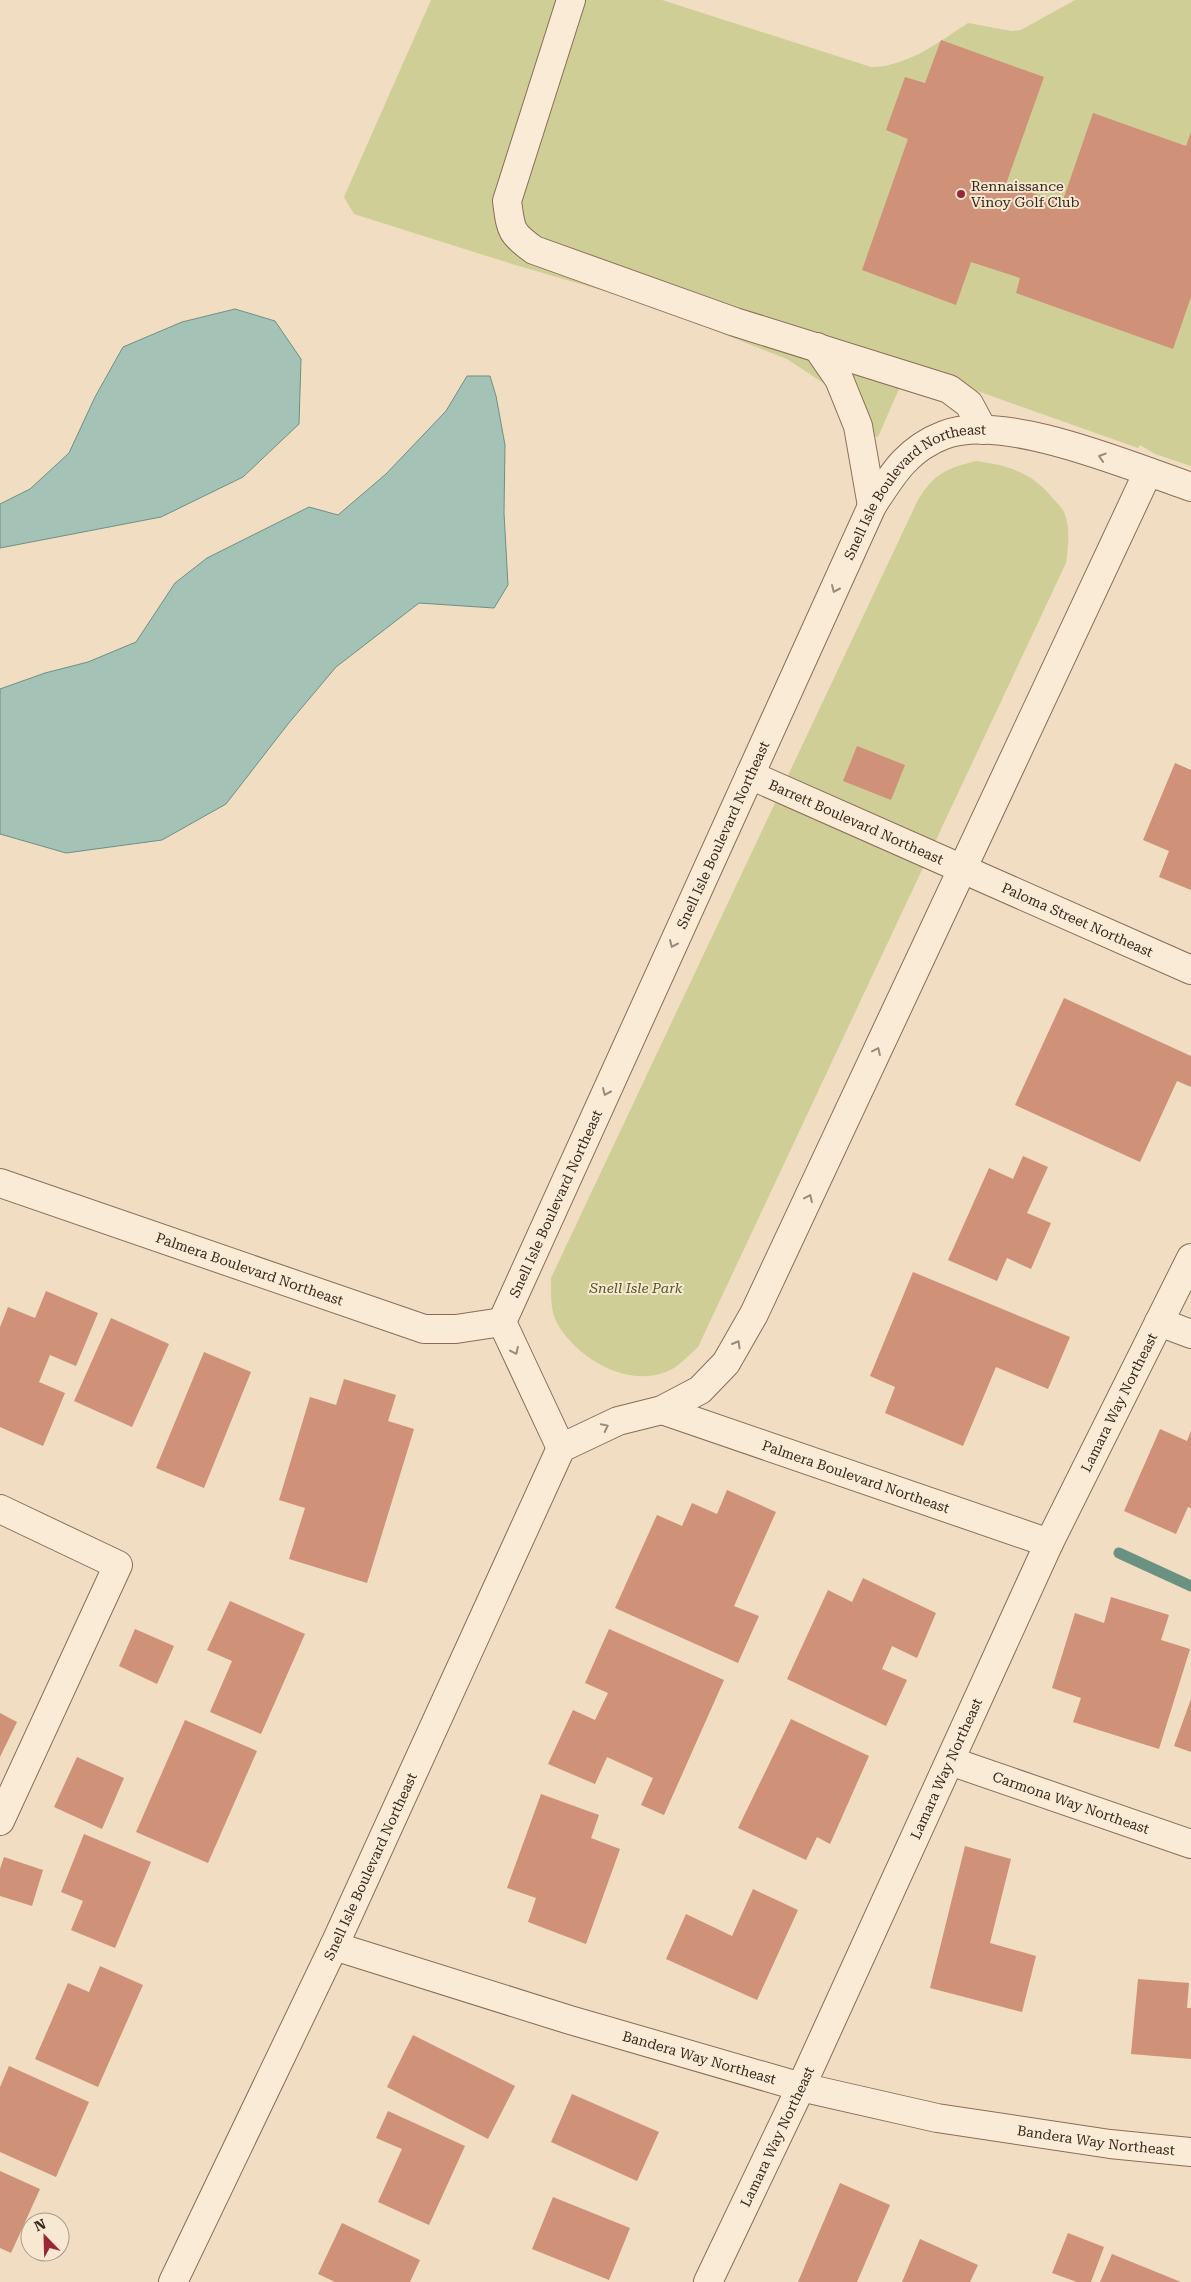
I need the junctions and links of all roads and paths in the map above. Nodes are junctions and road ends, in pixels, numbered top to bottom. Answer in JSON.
{"nodes":[{"id":1,"x":572,"y":0,"type":"edge"},
{"id":2,"x":817,"y":347,"type":"junction"},
{"id":3,"x":983,"y":430,"type":"junction"},
{"id":4,"x":1148,"y":472,"type":"junction"},
{"id":5,"x":1191,"y":487,"type":"edge"},
{"id":6,"x":872,"y":506,"type":"junction"},
{"id":7,"x":750,"y":775,"type":"junction"},
{"id":8,"x":963,"y":868,"type":"junction"},
{"id":9,"x":1191,"y":970,"type":"edge"},
{"id":10,"x":0,"y":1183,"type":"edge"},
{"id":11,"x":1191,"y":1258,"type":"edge"},
{"id":12,"x":502,"y":1322,"type":"junction"},
{"id":13,"x":1159,"y":1322,"type":"junction"},
{"id":14,"x":1191,"y":1334,"type":"edge"},
{"id":15,"x":662,"y":1410,"type":"junction"},
{"id":16,"x":561,"y":1448,"type":"junction"},
{"id":17,"x":0,"y":1509,"type":"edge"},
{"id":18,"x":1049,"y":1544,"type":"junction"},
{"id":19,"x":950,"y":1761,"type":"junction"},
{"id":20,"x":0,"y":1821,"type":"edge"},
{"id":21,"x":1191,"y":1844,"type":"edge"},
{"id":22,"x":334,"y":1946,"type":"junction"},
{"id":23,"x":801,"y":2087,"type":"junction"},
{"id":24,"x":1191,"y":2152,"type":"edge"},
{"id":25,"x":173,"y":2282,"type":"edge"},
{"id":26,"x":708,"y":2282,"type":"edge"}],
"edges":[{"from":1,"to":2,"type":"street"},
{"from":2,"to":3,"type":"street"},
{"from":2,"to":6,"type":"street"},
{"from":4,"to":3,"type":"street","name":"Snell Isle Boulevard Northeast","one_way":true},
{"from":3,"to":6,"type":"street","name":"Snell Isle Boulevard Northeast"},
{"from":4,"to":5,"type":"street","name":"Snell Isle Boulevard Northeast"},
{"from":4,"to":8,"type":"street"},
{"from":6,"to":7,"type":"street","name":"Snell Isle Boulevard Northeast","one_way":true},
{"from":7,"to":8,"type":"street","name":"Barrett Boulevard Northeast"},
{"from":7,"to":12,"type":"street","name":"Snell Isle Boulevard Northeast","one_way":true},
{"from":8,"to":9,"type":"street","name":"Paloma Street Northeast"},
{"from":15,"to":8,"type":"street","one_way":true},
{"from":10,"to":12,"type":"street","name":"Palmera Boulevard Northeast"},
{"from":11,"to":13,"type":"street","name":"Lamara Way Northeast"},
{"from":12,"to":16,"type":"street","one_way":true},
{"from":13,"to":14,"type":"street"},
{"from":13,"to":18,"type":"street","name":"Lamara Way Northeast"},
{"from":16,"to":15,"type":"street","one_way":true},
{"from":15,"to":18,"type":"street","name":"Palmera Boulevard Northeast"},
{"from":16,"to":22,"type":"street","name":"Snell Isle Boulevard Northeast"},
{"from":17,"to":20,"type":"street"},
{"from":18,"to":19,"type":"street","name":"Lamara Way Northeast"},
{"from":19,"to":21,"type":"street","name":"Carmona Way Northeast"},
{"from":19,"to":23,"type":"street","name":"Lamara Way Northeast"},
{"from":22,"to":23,"type":"street","name":"Bandera Way Northeast"},
{"from":22,"to":25,"type":"street","name":"Snell Isle Boulevard Northeast"},
{"from":23,"to":24,"type":"street","name":"Bandera Way Northeast"},
{"from":23,"to":26,"type":"street","name":"Lamara Way Northeast"}]}
